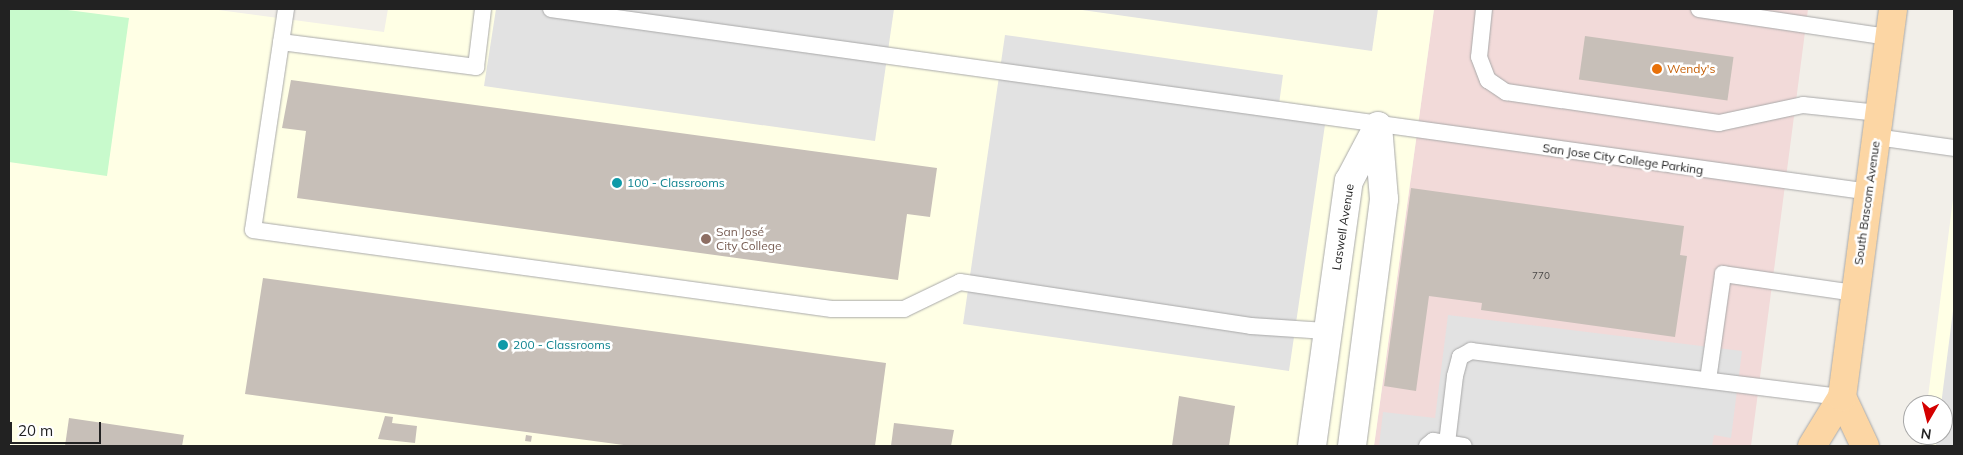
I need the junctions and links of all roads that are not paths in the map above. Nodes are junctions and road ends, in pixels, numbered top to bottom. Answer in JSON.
{"nodes":[{"id":1,"x":286,"y":9,"type":"edge"},
{"id":2,"x":483,"y":9,"type":"edge"},
{"id":3,"x":551,"y":9,"type":"edge"},
{"id":4,"x":1484,"y":9,"type":"edge"},
{"id":5,"x":1699,"y":9,"type":"edge"},
{"id":6,"x":1893,"y":9,"type":"edge"},
{"id":7,"x":1763,"y":13,"type":"edge"},
{"id":8,"x":1889,"y":37,"type":"junction"},
{"id":9,"x":281,"y":42,"type":"junction"},
{"id":10,"x":1878,"y":125,"type":"junction"},
{"id":11,"x":1378,"y":126,"type":"junction"},
{"id":12,"x":1954,"y":148,"type":"edge"},
{"id":13,"x":1869,"y":192,"type":"junction"},
{"id":14,"x":1855,"y":293,"type":"junction"},
{"id":15,"x":1326,"y":331,"type":"junction"},
{"id":16,"x":1708,"y":380,"type":"junction"},
{"id":17,"x":1842,"y":397,"type":"junction"},
{"id":18,"x":1455,"y":445,"type":"edge"},
{"id":19,"x":1312,"y":446,"type":"edge"},
{"id":20,"x":1352,"y":446,"type":"edge"},
{"id":21,"x":1427,"y":446,"type":"edge"},
{"id":22,"x":1812,"y":446,"type":"edge"},
{"id":23,"x":1865,"y":446,"type":"edge"}],
"edges":[{"from":1,"to":9,"type":"lane"},
{"from":2,"to":9,"type":"lane"},
{"from":3,"to":11,"type":"lane","name":"San Jose City College Parking"},
{"from":4,"to":10,"type":"lane"},
{"from":5,"to":7,"type":"lane"},
{"from":6,"to":8,"type":"main road","name":"South Bascom Avenue"},
{"from":7,"to":8,"type":"lane"},
{"from":8,"to":10,"type":"main road","name":"South Bascom Avenue"},
{"from":9,"to":15,"type":"lane"},
{"from":10,"to":12,"type":"lane"},
{"from":10,"to":13,"type":"main road","name":"South Bascom Avenue"},
{"from":11,"to":13,"type":"lane","name":"San Jose City College Parking"},
{"from":11,"to":15,"type":"street","name":"Laswell Avenue"},
{"from":11,"to":20,"type":"street"},
{"from":13,"to":14,"type":"main road","name":"South Bascom Avenue"},
{"from":14,"to":16,"type":"lane"},
{"from":14,"to":17,"type":"main road","name":"South Bascom Avenue"},
{"from":15,"to":19,"type":"street","name":"Laswell Avenue"},
{"from":16,"to":17,"type":"lane"},
{"from":16,"to":18,"type":"lane"},
{"from":17,"to":22,"type":"main road","name":"South Bascom Avenue"},
{"from":17,"to":23,"type":"main road"},
{"from":18,"to":21,"type":"lane"}]}
